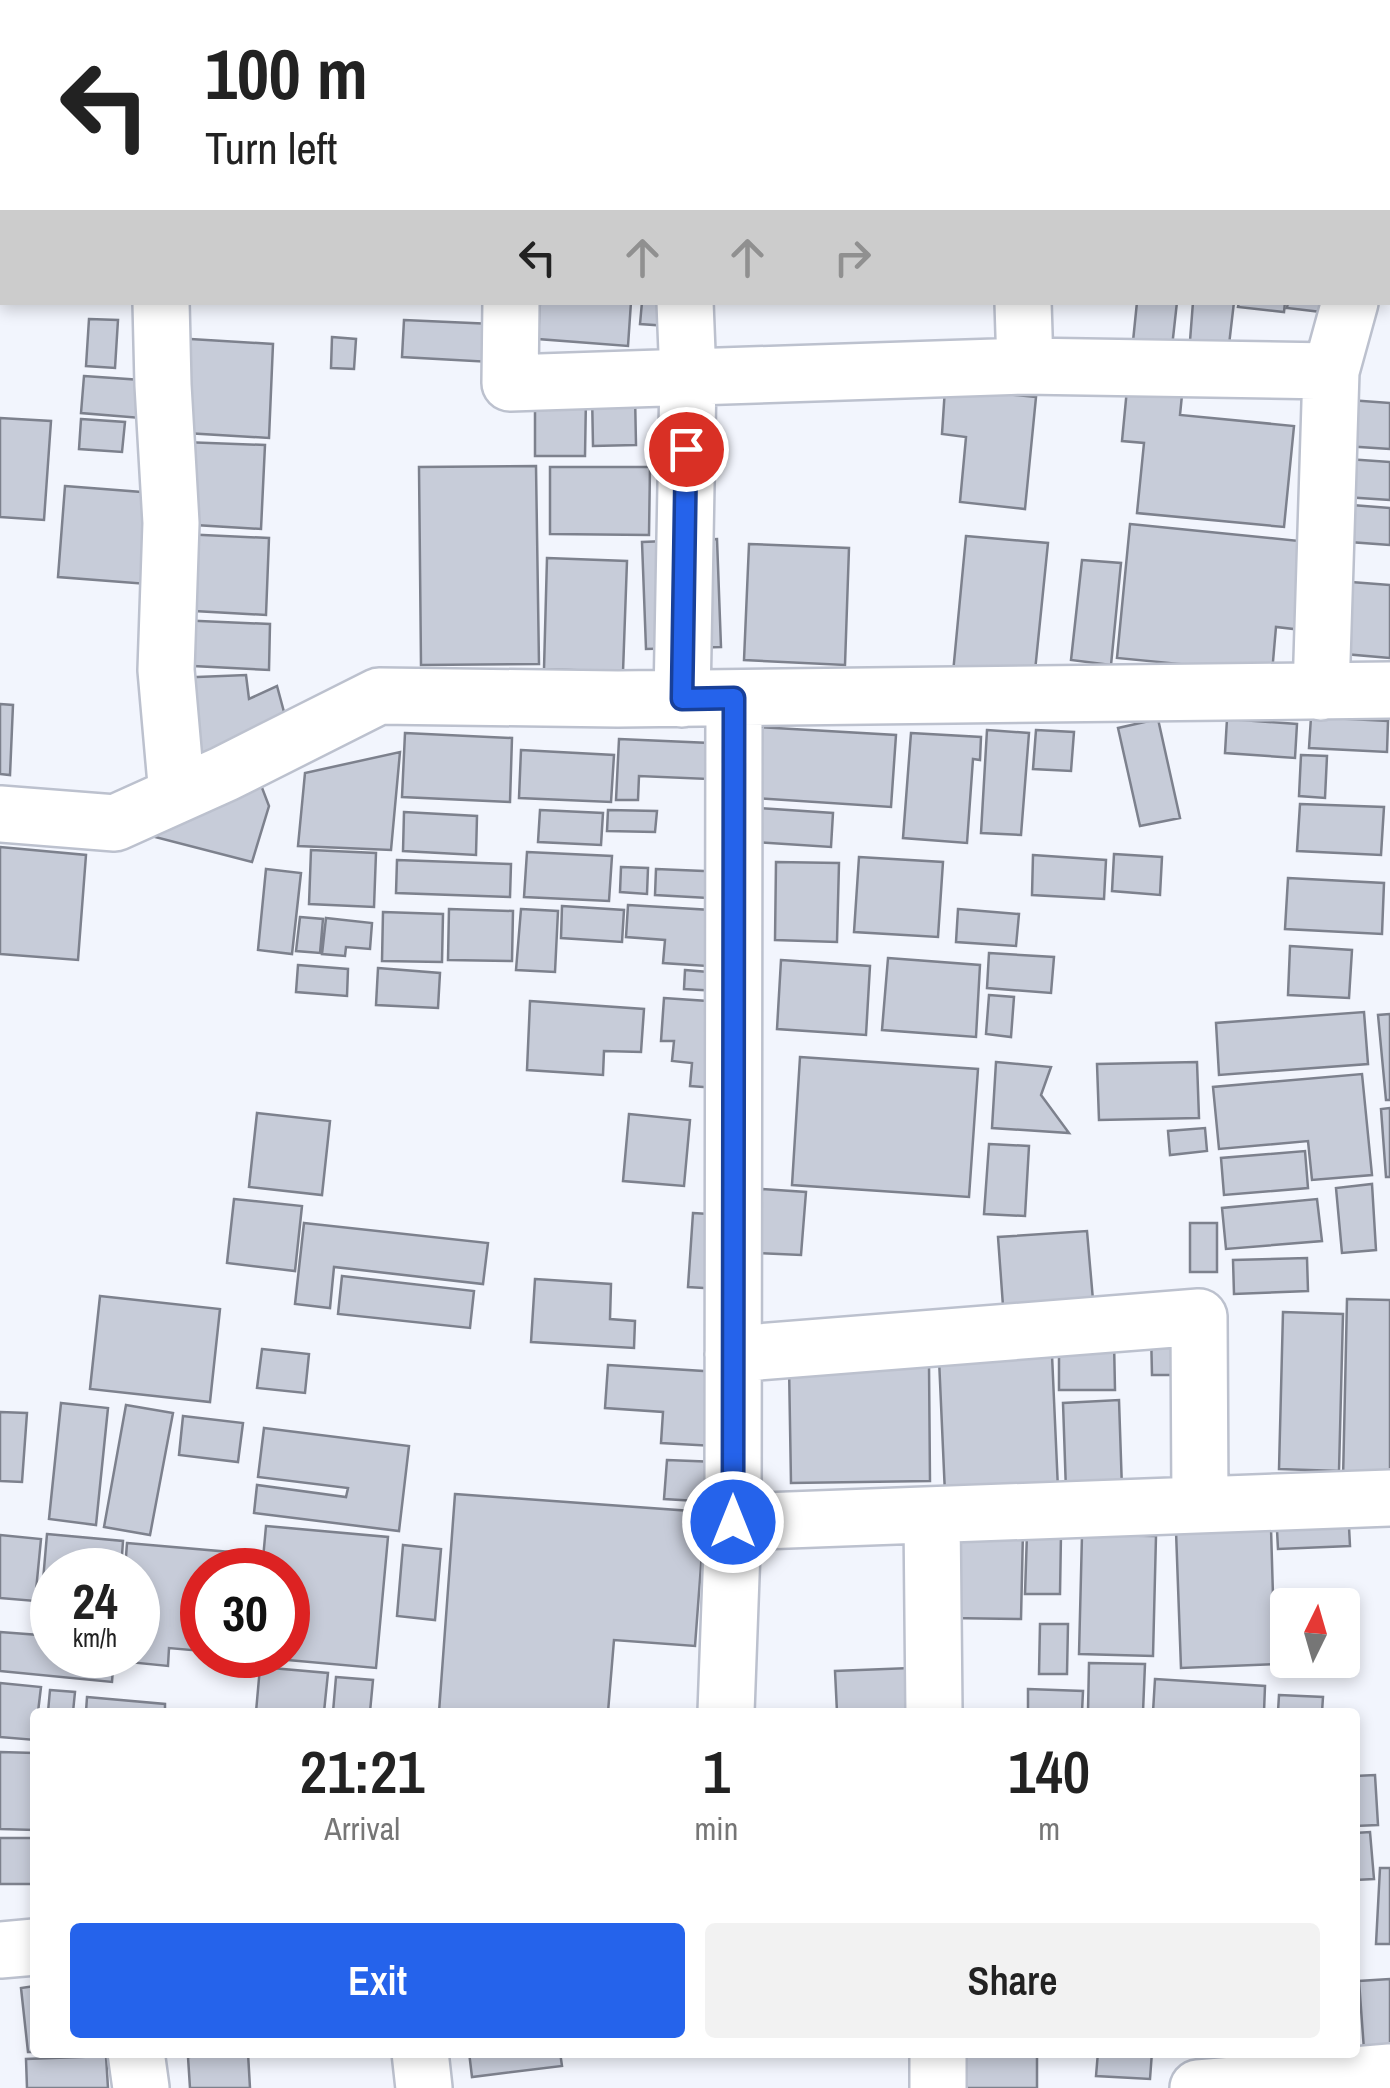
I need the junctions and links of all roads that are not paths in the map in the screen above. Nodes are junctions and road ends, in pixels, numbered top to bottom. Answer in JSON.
{"nodes":[{"id":1,"x":162,"y":305,"type":"edge"},
{"id":2,"x":511,"y":305,"type":"edge"},
{"id":3,"x":686,"y":305,"type":"edge"},
{"id":4,"x":1023,"y":305,"type":"edge"},
{"id":5,"x":1349,"y":305,"type":"edge"},
{"id":6,"x":1025,"y":366,"type":"junction"},
{"id":7,"x":1331,"y":371,"type":"junction"},
{"id":8,"x":688,"y":378,"type":"junction"},
{"id":9,"x":1390,"y":690,"type":"edge"},
{"id":10,"x":1320,"y":692,"type":"junction"},
{"id":11,"x":708,"y":698,"type":"junction"},
{"id":12,"x":177,"y":795,"type":"junction"},
{"id":13,"x":0,"y":814,"type":"edge"},
{"id":14,"x":733,"y":1354,"type":"junction"},
{"id":15,"x":1390,"y":1498,"type":"edge"},
{"id":16,"x":1200,"y":1504,"type":"junction"},
{"id":17,"x":932,"y":1514,"type":"junction"},
{"id":18,"x":733,"y":1522,"type":"junction"},
{"id":19,"x":726,"y":1708,"type":"edge"},
{"id":20,"x":934,"y":1708,"type":"edge"},
{"id":21,"x":30,"y":1947,"type":"edge"},
{"id":22,"x":0,"y":1950,"type":"edge"},
{"id":23,"x":137,"y":2058,"type":"edge"},
{"id":24,"x":421,"y":2058,"type":"edge"},
{"id":25,"x":938,"y":2058,"type":"edge"},
{"id":26,"x":1390,"y":2072,"type":"edge"},
{"id":27,"x":141,"y":2088,"type":"edge"},
{"id":28,"x":424,"y":2088,"type":"edge"},
{"id":29,"x":938,"y":2088,"type":"edge"},
{"id":30,"x":1198,"y":2088,"type":"edge"}],
"edges":[{"from":1,"to":12,"type":"street"},
{"from":2,"to":8,"type":"street"},
{"from":3,"to":8,"type":"street"},
{"from":4,"to":6,"type":"street"},
{"from":5,"to":7,"type":"street"},
{"from":6,"to":7,"type":"street"},
{"from":6,"to":8,"type":"street"},
{"from":7,"to":10,"type":"street"},
{"from":8,"to":11,"type":"street"},
{"from":9,"to":10,"type":"street"},
{"from":10,"to":11,"type":"street"},
{"from":11,"to":12,"type":"street"},
{"from":11,"to":14,"type":"street"},
{"from":12,"to":13,"type":"street"},
{"from":14,"to":16,"type":"street"},
{"from":14,"to":18,"type":"street"},
{"from":15,"to":16,"type":"street"},
{"from":16,"to":17,"type":"street"},
{"from":17,"to":18,"type":"street"},
{"from":17,"to":20,"type":"street"},
{"from":18,"to":19,"type":"street"},
{"from":21,"to":22,"type":"street"},
{"from":23,"to":27,"type":"street"},
{"from":24,"to":28,"type":"street"},
{"from":25,"to":29,"type":"street"},
{"from":26,"to":30,"type":"street"}]}
